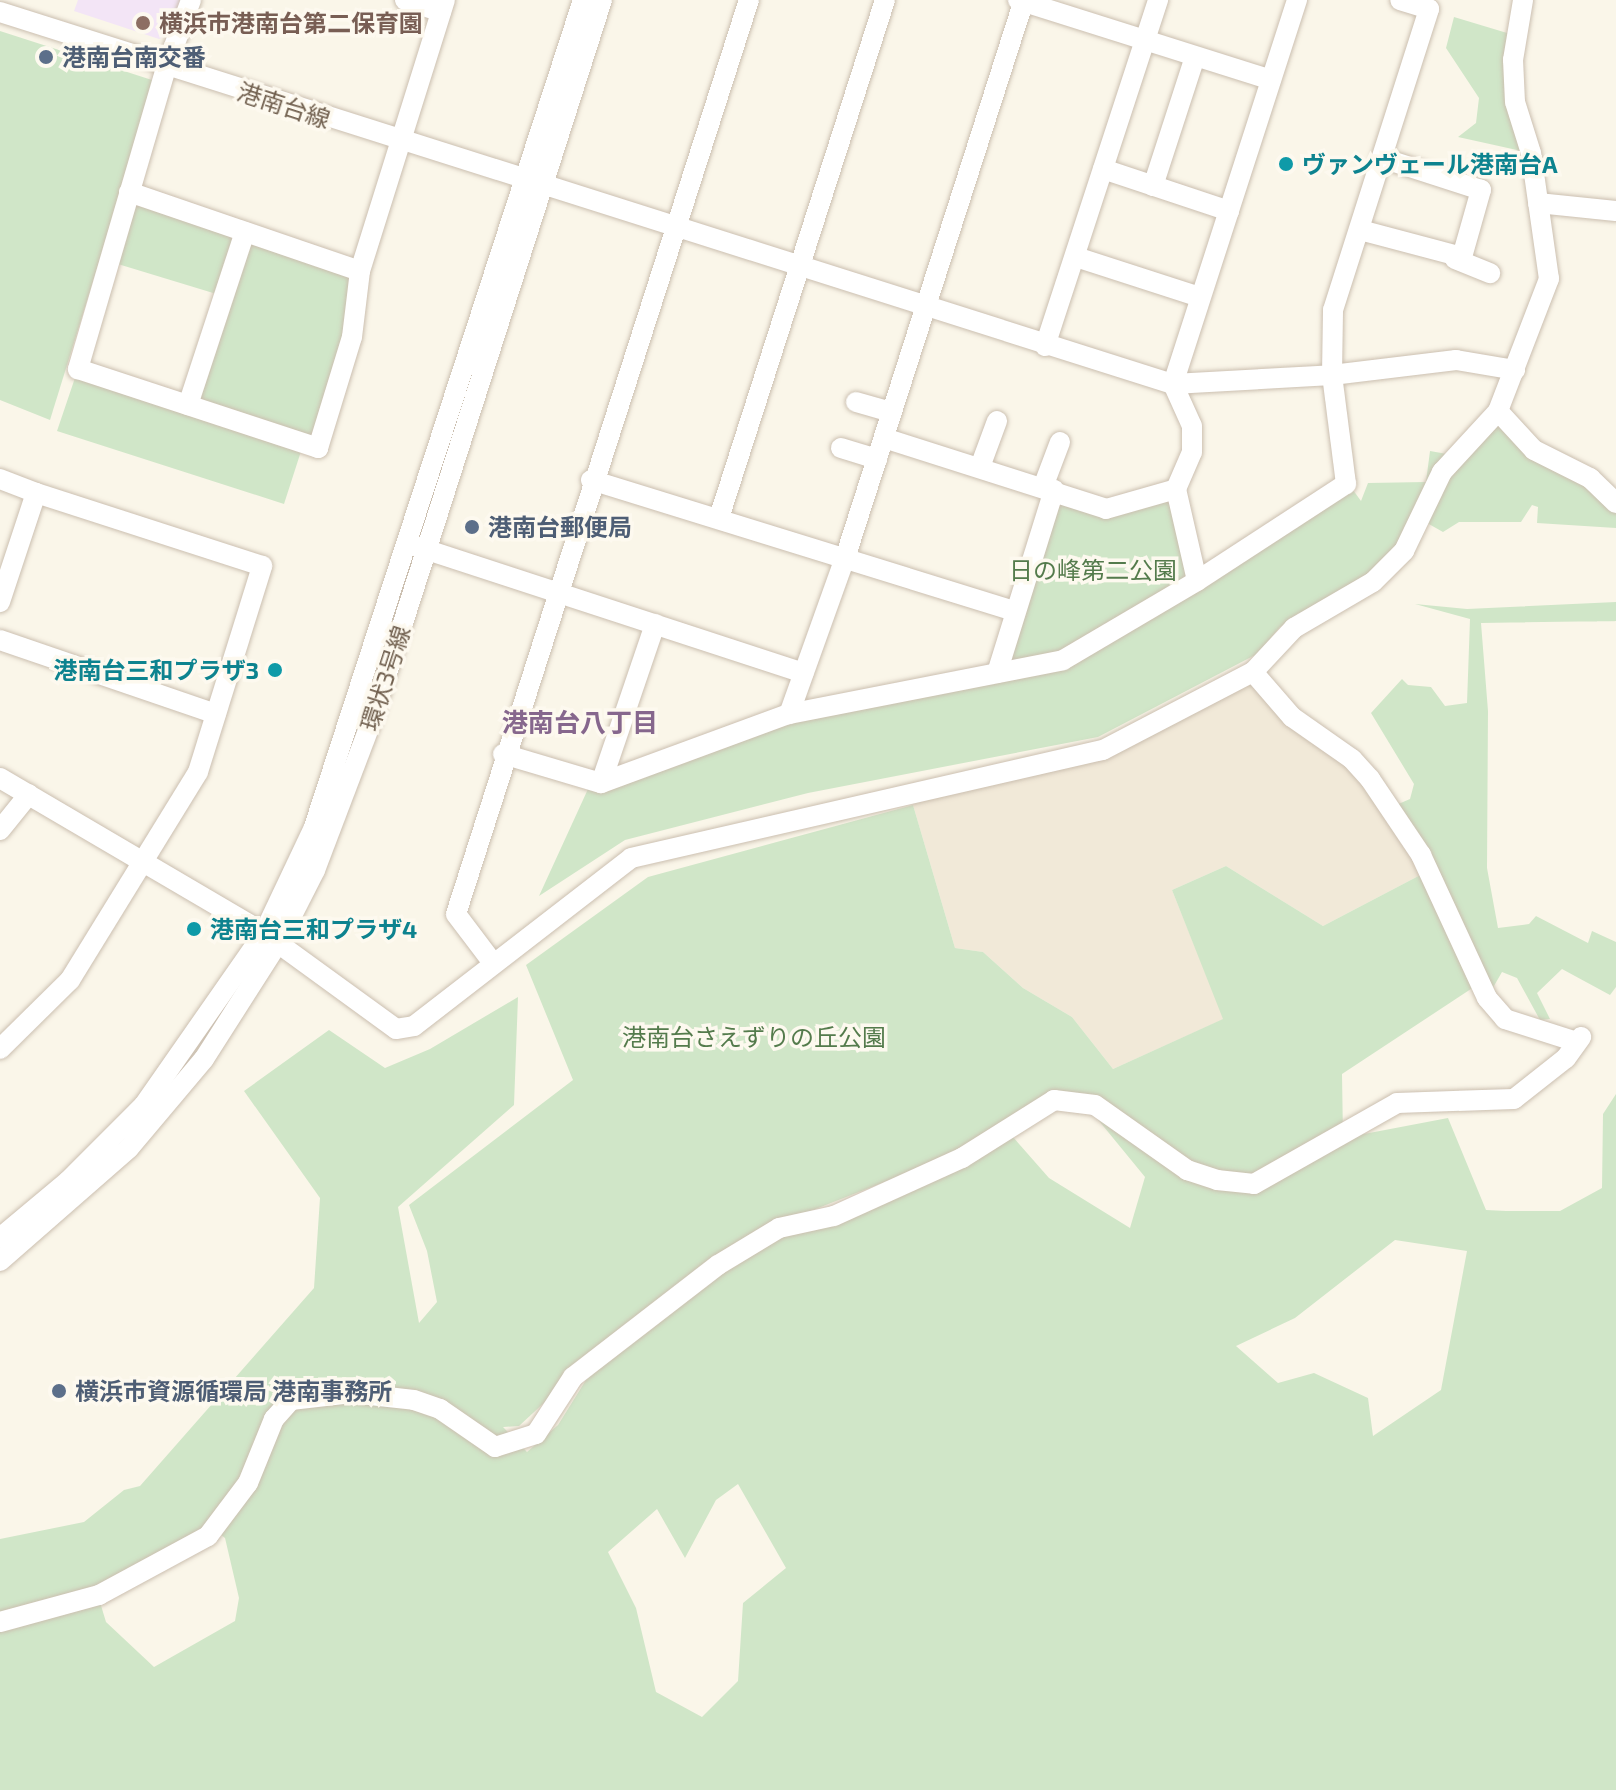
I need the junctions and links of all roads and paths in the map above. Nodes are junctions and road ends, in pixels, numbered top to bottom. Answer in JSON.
{"nodes":[{"id":1,"x":191,"y":0,"type":"edge"},
{"id":2,"x":405,"y":0,"type":"edge"},
{"id":3,"x":583,"y":0,"type":"edge"},
{"id":4,"x":602,"y":0,"type":"edge"},
{"id":5,"x":749,"y":0,"type":"edge"},
{"id":6,"x":885,"y":0,"type":"edge"},
{"id":7,"x":1158,"y":0,"type":"edge"},
{"id":8,"x":1297,"y":0,"type":"edge"},
{"id":9,"x":1400,"y":0,"type":"edge"},
{"id":10,"x":1523,"y":0,"type":"edge"},
{"id":11,"x":1022,"y":1,"type":"edge"},
{"id":12,"x":1430,"y":5,"type":"edge"},
{"id":13,"x":443,"y":6,"type":"edge"},
{"id":14,"x":0,"y":12,"type":"edge"},
{"id":15,"x":1145,"y":41,"type":"junction"},
{"id":16,"x":1195,"y":57,"type":"junction"},
{"id":17,"x":166,"y":68,"type":"junction"},
{"id":18,"x":1271,"y":80,"type":"junction"},
{"id":19,"x":398,"y":141,"type":"junction"},
{"id":20,"x":1382,"y":158,"type":"junction"},
{"id":21,"x":1103,"y":169,"type":"junction"},
{"id":22,"x":524,"y":180,"type":"junction"},
{"id":23,"x":544,"y":186,"type":"junction"},
{"id":24,"x":1153,"y":186,"type":"junction"},
{"id":25,"x":129,"y":192,"type":"junction"},
{"id":26,"x":1538,"y":203,"type":"junction"},
{"id":27,"x":1229,"y":211,"type":"junction"},
{"id":28,"x":1616,"y":211,"type":"edge"},
{"id":29,"x":675,"y":229,"type":"junction"},
{"id":30,"x":1360,"y":230,"type":"junction"},
{"id":31,"x":245,"y":232,"type":"junction"},
{"id":32,"x":1076,"y":257,"type":"junction"},
{"id":33,"x":1455,"y":259,"type":"junction"},
{"id":34,"x":800,"y":269,"type":"junction"},
{"id":35,"x":360,"y":271,"type":"junction"},
{"id":36,"x":1490,"y":273,"type":"dead end"},
{"id":37,"x":1200,"y":297,"type":"junction"},
{"id":38,"x":923,"y":308,"type":"junction"},
{"id":39,"x":1045,"y":346,"type":"junction"},
{"id":40,"x":1515,"y":370,"type":"junction"},
{"id":41,"x":1332,"y":375,"type":"junction"},
{"id":42,"x":1173,"y":384,"type":"junction"},
{"id":43,"x":856,"y":402,"type":"dead end"},
{"id":44,"x":188,"y":405,"type":"junction"},
{"id":45,"x":1498,"y":411,"type":"junction"},
{"id":46,"x":892,"y":412,"type":"junction"},
{"id":47,"x":997,"y":421,"type":"dead end"},
{"id":48,"x":884,"y":438,"type":"junction"},
{"id":49,"x":1060,"y":442,"type":"dead end"},
{"id":50,"x":841,"y":448,"type":"dead end"},
{"id":51,"x":877,"y":459,"type":"junction"},
{"id":52,"x":980,"y":467,"type":"junction"},
{"id":53,"x":0,"y":479,"type":"edge"},
{"id":54,"x":591,"y":480,"type":"junction"},
{"id":55,"x":1048,"y":489,"type":"junction"},
{"id":56,"x":1176,"y":489,"type":"junction"},
{"id":57,"x":36,"y":493,"type":"junction"},
{"id":58,"x":1616,"y":503,"type":"edge"},
{"id":59,"x":719,"y":518,"type":"junction"},
{"id":60,"x":417,"y":547,"type":"junction"},
{"id":61,"x":846,"y":555,"type":"junction"},
{"id":62,"x":1197,"y":581,"type":"junction"},
{"id":63,"x":555,"y":592,"type":"junction"},
{"id":64,"x":0,"y":602,"type":"edge"},
{"id":65,"x":1013,"y":611,"type":"junction"},
{"id":66,"x":655,"y":624,"type":"junction"},
{"id":67,"x":0,"y":640,"type":"edge"},
{"id":68,"x":1253,"y":672,"type":"junction"},
{"id":69,"x":804,"y":673,"type":"junction"},
{"id":70,"x":997,"y":673,"type":"junction"},
{"id":71,"x":216,"y":714,"type":"junction"},
{"id":72,"x":789,"y":714,"type":"junction"},
{"id":73,"x":503,"y":754,"type":"junction"},
{"id":74,"x":0,"y":778,"type":"edge"},
{"id":75,"x":601,"y":783,"type":"junction"},
{"id":76,"x":29,"y":794,"type":"junction"},
{"id":77,"x":0,"y":830,"type":"edge"},
{"id":78,"x":140,"y":863,"type":"junction"},
{"id":79,"x":271,"y":938,"type":"junction"},
{"id":80,"x":493,"y":963,"type":"junction"},
{"id":81,"x":0,"y":1049,"type":"edge"},
{"id":82,"x":0,"y":1238,"type":"edge"},
{"id":83,"x":0,"y":1261,"type":"edge"},
{"id":84,"x":0,"y":1622,"type":"edge"}],
"edges":[{"from":1,"to":17,"type":"street"},
{"from":2,"to":13,"type":"street"},
{"from":3,"to":22,"type":"street","name":"環状3号線"},
{"from":4,"to":23,"type":"street","name":"環状3号線"},
{"from":5,"to":29,"type":"street"},
{"from":6,"to":34,"type":"street"},
{"from":7,"to":15,"type":"street"},
{"from":8,"to":18,"type":"street"},
{"from":9,"to":12,"type":"street"},
{"from":10,"to":26,"type":"street"},
{"from":11,"to":15,"type":"street"},
{"from":11,"to":38,"type":"street"},
{"from":12,"to":20,"type":"street"},
{"from":13,"to":19,"type":"street"},
{"from":14,"to":17,"type":"street","name":"港南台線"},
{"from":15,"to":16,"type":"street"},
{"from":15,"to":21,"type":"street"},
{"from":16,"to":18,"type":"street"},
{"from":16,"to":24,"type":"street"},
{"from":17,"to":19,"type":"street","name":"港南台線"},
{"from":17,"to":25,"type":"street"},
{"from":18,"to":27,"type":"street"},
{"from":19,"to":22,"type":"street","name":"港南台線"},
{"from":19,"to":35,"type":"street"},
{"from":20,"to":30,"type":"street"},
{"from":20,"to":33,"type":"street"},
{"from":21,"to":24,"type":"street"},
{"from":21,"to":32,"type":"street"},
{"from":22,"to":23,"type":"street","name":"港南台線"},
{"from":22,"to":60,"type":"street","name":"環状3号線"},
{"from":23,"to":29,"type":"street","name":"港南台線"},
{"from":23,"to":60,"type":"street","name":"環状3号線"},
{"from":24,"to":27,"type":"street"},
{"from":25,"to":31,"type":"street"},
{"from":25,"to":44,"type":"street"},
{"from":26,"to":28,"type":"street"},
{"from":26,"to":40,"type":"street"},
{"from":27,"to":37,"type":"street"},
{"from":29,"to":34,"type":"street","name":"港南台線"},
{"from":29,"to":54,"type":"street"},
{"from":30,"to":33,"type":"street"},
{"from":30,"to":41,"type":"street"},
{"from":31,"to":35,"type":"street"},
{"from":31,"to":44,"type":"street"},
{"from":32,"to":37,"type":"street"},
{"from":32,"to":39,"type":"street"},
{"from":33,"to":36,"type":"street"},
{"from":34,"to":38,"type":"street","name":"港南台線"},
{"from":34,"to":59,"type":"street"},
{"from":35,"to":44,"type":"street"},
{"from":37,"to":42,"type":"street"},
{"from":38,"to":39,"type":"street","name":"港南台線"},
{"from":38,"to":46,"type":"street"},
{"from":39,"to":42,"type":"street","name":"港南台線"},
{"from":40,"to":41,"type":"street","name":"港南台線"},
{"from":40,"to":45,"type":"street"},
{"from":41,"to":42,"type":"street","name":"港南台線"},
{"from":41,"to":62,"type":"street"},
{"from":42,"to":56,"type":"street"},
{"from":43,"to":46,"type":"street"},
{"from":45,"to":58,"type":"street"},
{"from":45,"to":68,"type":"street"},
{"from":46,"to":48,"type":"street"},
{"from":47,"to":52,"type":"street"},
{"from":48,"to":51,"type":"street"},
{"from":48,"to":52,"type":"street"},
{"from":49,"to":55,"type":"street"},
{"from":50,"to":51,"type":"street"},
{"from":51,"to":61,"type":"street"},
{"from":52,"to":55,"type":"street"},
{"from":53,"to":57,"type":"street"},
{"from":54,"to":59,"type":"street"},
{"from":54,"to":63,"type":"street"},
{"from":55,"to":56,"type":"street"},
{"from":55,"to":65,"type":"street"},
{"from":56,"to":62,"type":"street"},
{"from":57,"to":64,"type":"street"},
{"from":57,"to":71,"type":"street"},
{"from":59,"to":61,"type":"street"},
{"from":60,"to":63,"type":"street"},
{"from":60,"to":79,"type":"street","name":"環状3号線"},
{"from":61,"to":65,"type":"street"},
{"from":61,"to":69,"type":"street"},
{"from":62,"to":70,"type":"street"},
{"from":63,"to":66,"type":"street"},
{"from":63,"to":73,"type":"street"},
{"from":65,"to":70,"type":"street"},
{"from":66,"to":69,"type":"street"},
{"from":66,"to":75,"type":"street"},
{"from":67,"to":71,"type":"street"},
{"from":68,"to":80,"type":"street"},
{"from":68,"to":84,"type":"street"},
{"from":69,"to":72,"type":"street"},
{"from":70,"to":72,"type":"street"},
{"from":71,"to":78,"type":"street"},
{"from":72,"to":75,"type":"street"},
{"from":73,"to":75,"type":"street"},
{"from":73,"to":80,"type":"street"},
{"from":74,"to":76,"type":"street"},
{"from":76,"to":77,"type":"street"},
{"from":76,"to":78,"type":"street"},
{"from":78,"to":79,"type":"street"},
{"from":78,"to":81,"type":"street"},
{"from":79,"to":80,"type":"street"},
{"from":79,"to":82,"type":"street","name":"環状3号線"},
{"from":79,"to":83,"type":"street","name":"環状3号線"}]}
